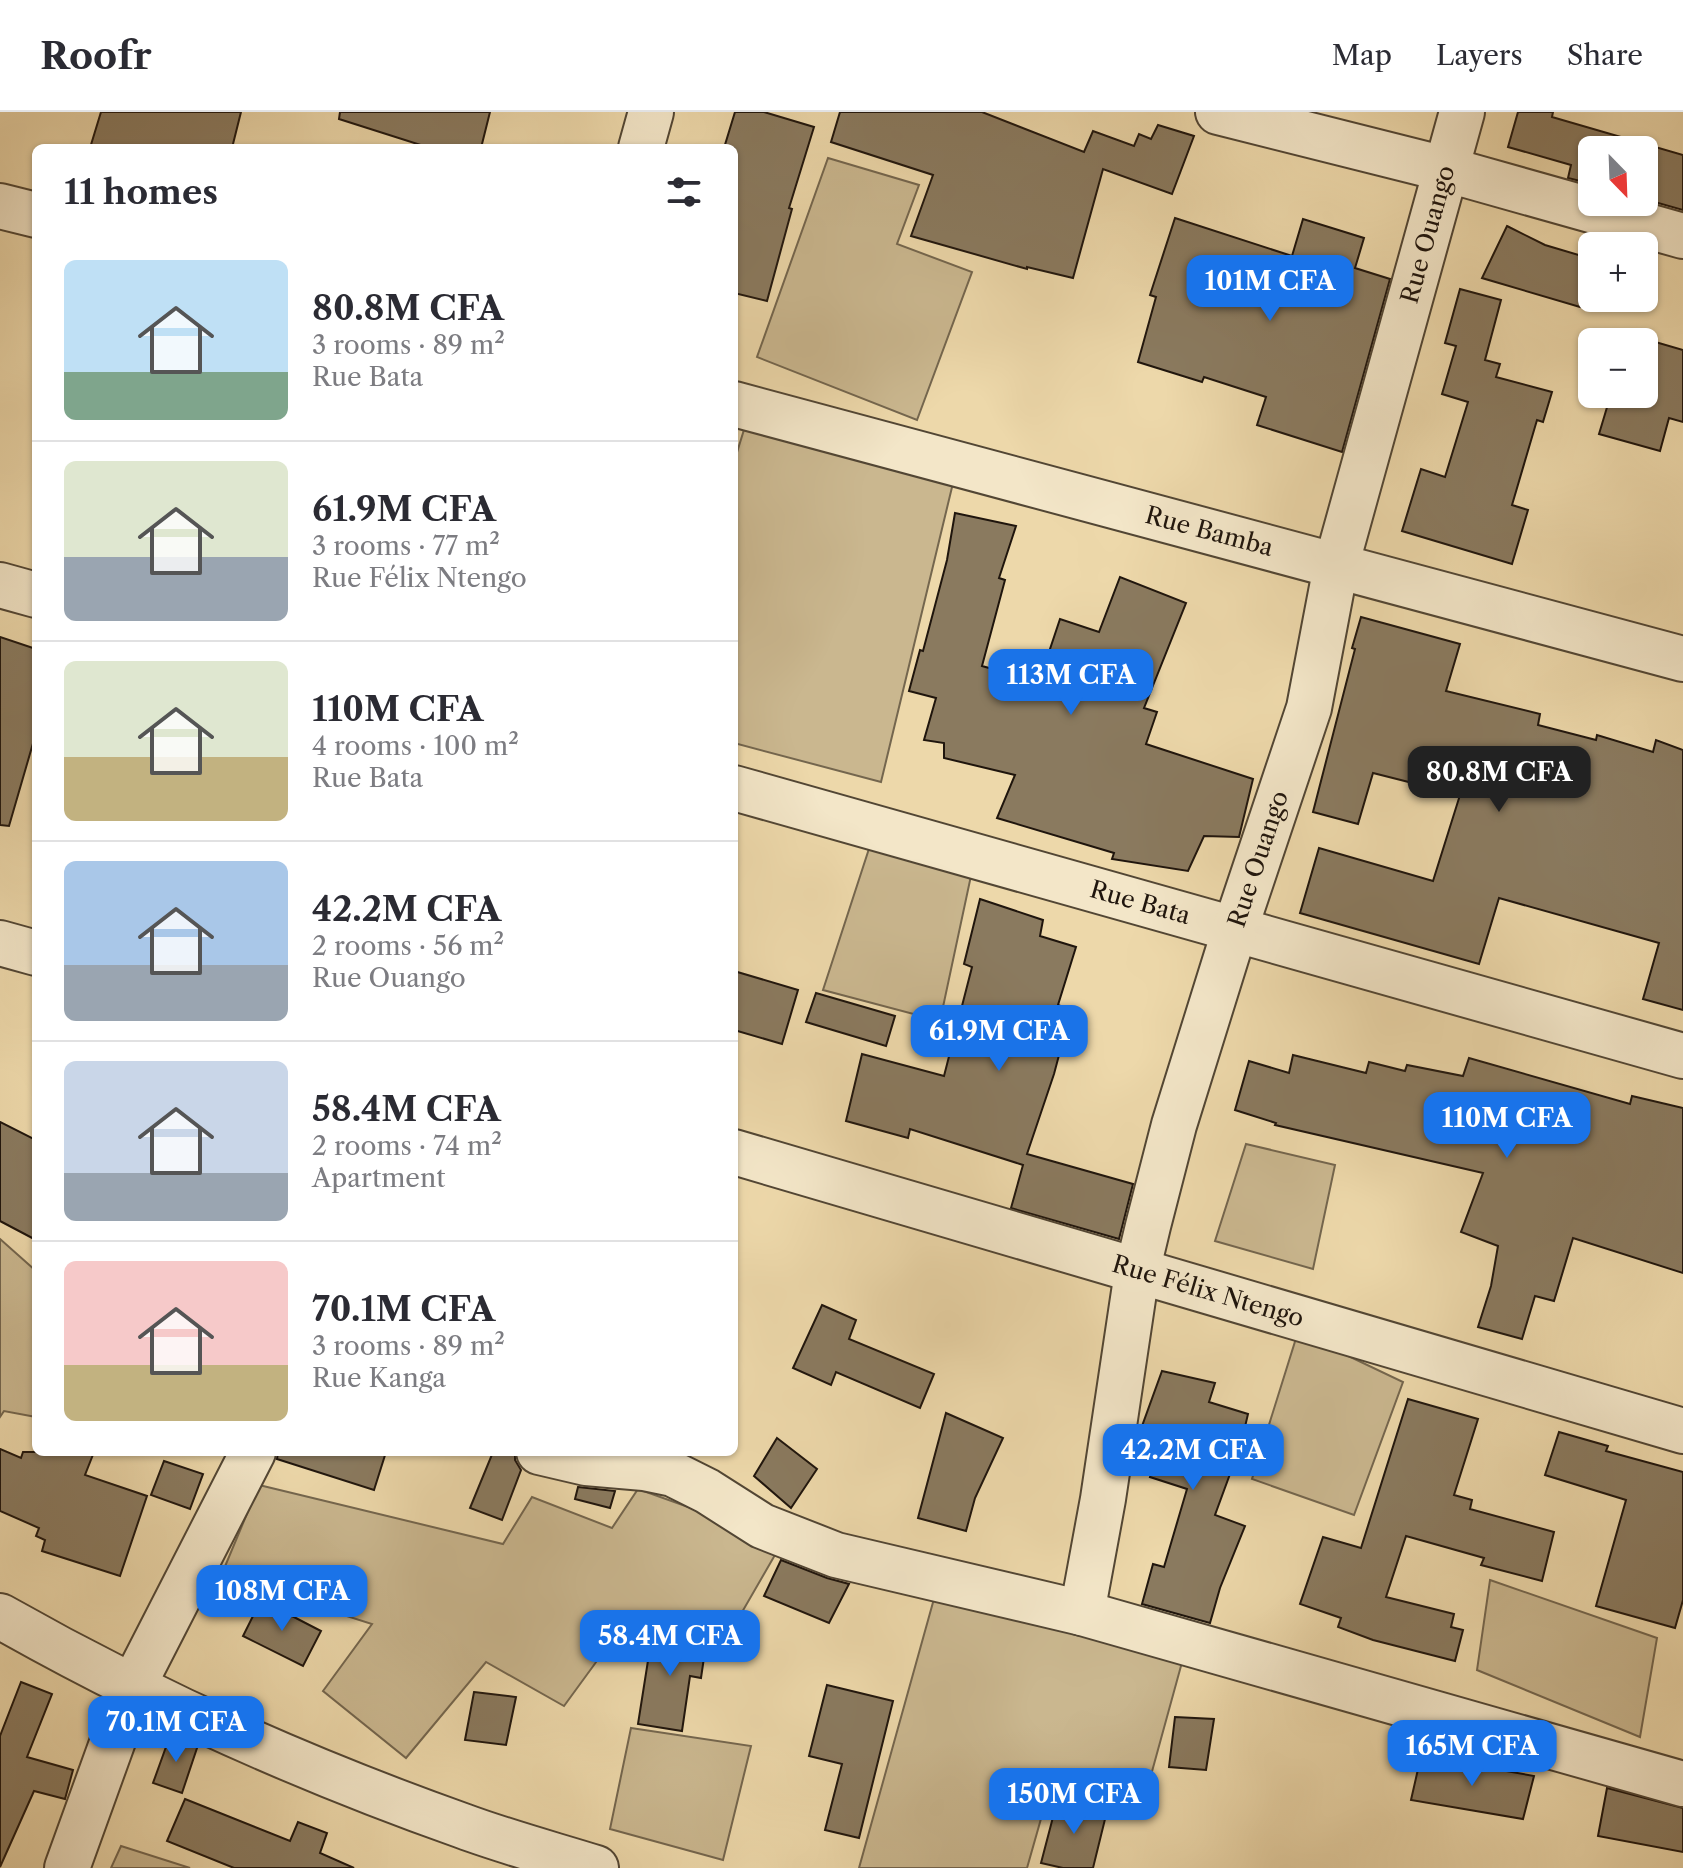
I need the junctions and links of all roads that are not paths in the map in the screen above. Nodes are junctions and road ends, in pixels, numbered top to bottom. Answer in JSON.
{"nodes":[{"id":1,"x":651,"y":112,"type":"edge"},
{"id":2,"x":1218,"y":112,"type":"edge"},
{"id":3,"x":1462,"y":112,"type":"edge"},
{"id":4,"x":642,"y":144,"type":"edge"},
{"id":5,"x":1445,"y":169,"type":"junction"},
{"id":6,"x":0,"y":206,"type":"edge"},
{"id":7,"x":32,"y":214,"type":"edge"},
{"id":8,"x":1683,"y":236,"type":"edge"},
{"id":9,"x":738,"y":405,"type":"edge"},
{"id":10,"x":1336,"y":566,"type":"junction"},
{"id":11,"x":0,"y":585,"type":"edge"},
{"id":12,"x":32,"y":594,"type":"edge"},
{"id":13,"x":1683,"y":659,"type":"edge"},
{"id":14,"x":738,"y":789,"type":"edge"},
{"id":15,"x":1235,"y":929,"type":"junction"},
{"id":16,"x":0,"y":943,"type":"edge"},
{"id":17,"x":32,"y":952,"type":"edge"},
{"id":18,"x":1683,"y":1056,"type":"edge"},
{"id":19,"x":738,"y":1153,"type":"edge"},
{"id":20,"x":1137,"y":1272,"type":"junction"},
{"id":21,"x":1683,"y":1431,"type":"edge"},
{"id":22,"x":251,"y":1456,"type":"edge"},
{"id":23,"x":556,"y":1456,"type":"edge"},
{"id":24,"x":1082,"y":1613,"type":"junction"},
{"id":25,"x":0,"y":1616,"type":"edge"},
{"id":26,"x":132,"y":1688,"type":"junction"},
{"id":27,"x":1683,"y":1784,"type":"edge"},
{"id":28,"x":67,"y":1868,"type":"edge"},
{"id":29,"x":596,"y":1868,"type":"edge"}],
"edges":[{"from":1,"to":4,"type":"street"},
{"from":2,"to":5,"type":"street"},
{"from":3,"to":5,"type":"street","name":"Rue Ouango"},
{"from":5,"to":8,"type":"street"},
{"from":5,"to":10,"type":"street","name":"Rue Ouango"},
{"from":6,"to":7,"type":"street"},
{"from":9,"to":10,"type":"street","name":"Rue Bamba"},
{"from":10,"to":13,"type":"street","name":"Rue Bamba"},
{"from":10,"to":15,"type":"street","name":"Rue Ouango"},
{"from":11,"to":12,"type":"street"},
{"from":14,"to":15,"type":"street","name":"Rue Bata"},
{"from":15,"to":18,"type":"street","name":"Rue Bata"},
{"from":15,"to":20,"type":"street","name":"Rue Ouango"},
{"from":16,"to":17,"type":"street"},
{"from":19,"to":20,"type":"street","name":"Rue Félix Ntengo"},
{"from":20,"to":21,"type":"street","name":"Rue Félix Ntengo"},
{"from":20,"to":24,"type":"street","name":"Rue Ouango"},
{"from":22,"to":26,"type":"street"},
{"from":23,"to":24,"type":"street"},
{"from":24,"to":27,"type":"street"},
{"from":25,"to":26,"type":"street"},
{"from":26,"to":28,"type":"street"},
{"from":26,"to":29,"type":"street"}]}
